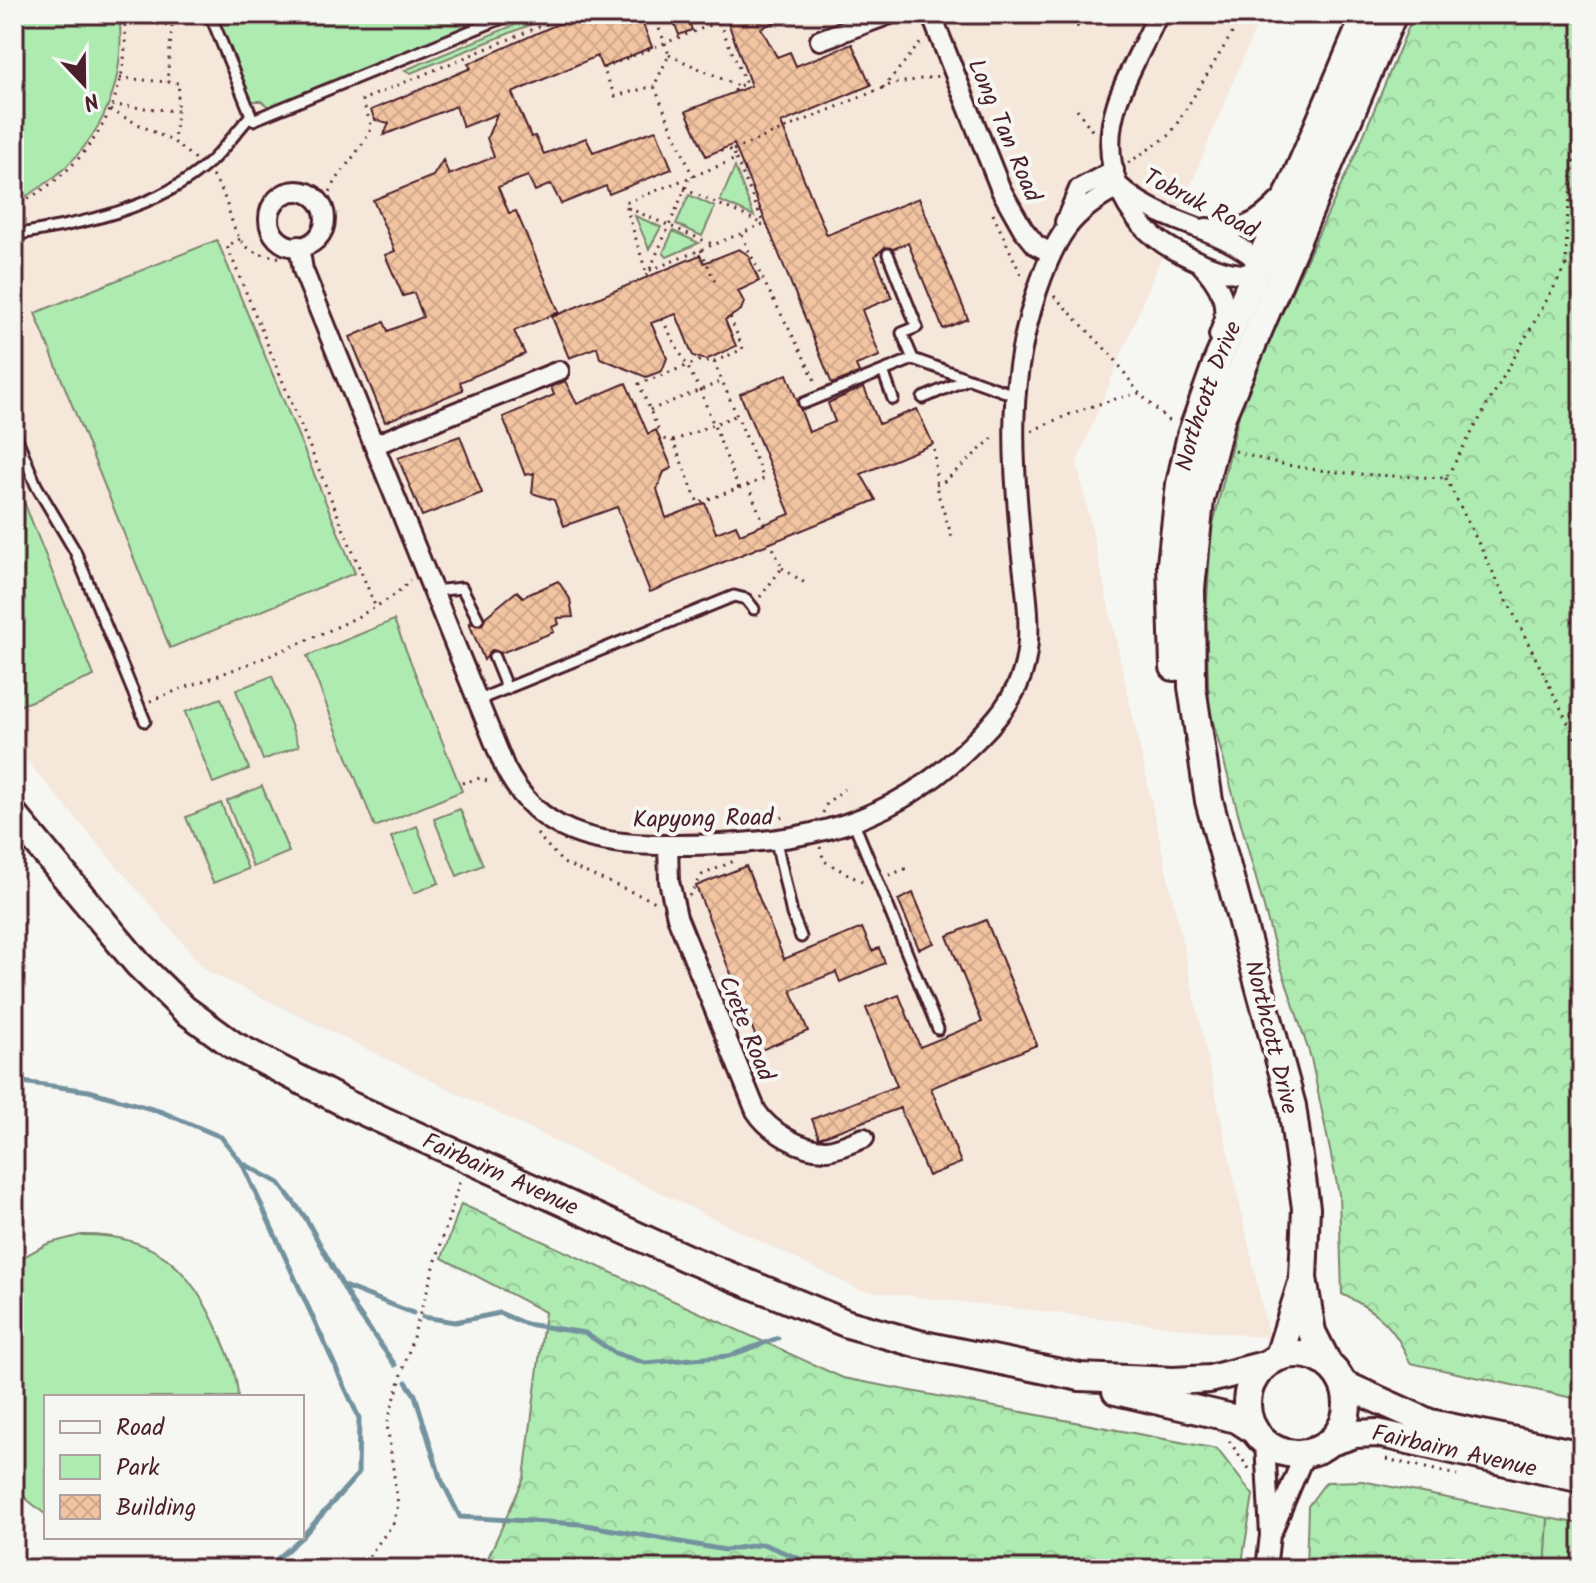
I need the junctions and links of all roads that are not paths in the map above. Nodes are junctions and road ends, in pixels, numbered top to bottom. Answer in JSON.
{"nodes":[{"id":1,"x":210,"y":14,"type":"edge"},
{"id":2,"x":512,"y":14,"type":"edge"},
{"id":3,"x":890,"y":14,"type":"edge"},
{"id":4,"x":931,"y":14,"type":"edge"},
{"id":5,"x":1158,"y":14,"type":"edge"},
{"id":6,"x":1366,"y":14,"type":"edge"},
{"id":7,"x":1393,"y":14,"type":"edge"},
{"id":8,"x":820,"y":40,"type":"dead end"},
{"id":9,"x":251,"y":115,"type":"junction"},
{"id":10,"x":1117,"y":178,"type":"junction"},
{"id":11,"x":1292,"y":187,"type":"junction"},
{"id":12,"x":1306,"y":215,"type":"junction"},
{"id":13,"x":1191,"y":227,"type":"junction"},
{"id":14,"x":14,"y":235,"type":"edge"},
{"id":15,"x":299,"y":246,"type":"dead end"},
{"id":16,"x":1051,"y":253,"type":"junction"},
{"id":17,"x":888,"y":254,"type":"dead end"},
{"id":18,"x":1197,"y":260,"type":"junction"},
{"id":19,"x":1260,"y":268,"type":"junction"},
{"id":20,"x":1268,"y":304,"type":"junction"},
{"id":21,"x":913,"y":359,"type":"junction"},
{"id":22,"x":559,"y":371,"type":"dead end"},
{"id":23,"x":883,"y":371,"type":"junction"},
{"id":24,"x":965,"y":380,"type":"junction"},
{"id":25,"x":1014,"y":395,"type":"junction"},
{"id":26,"x":923,"y":398,"type":"dead end"},
{"id":27,"x":893,"y":399,"type":"dead end"},
{"id":28,"x":804,"y":403,"type":"dead end"},
{"id":29,"x":14,"y":431,"type":"edge"},
{"id":30,"x":374,"y":445,"type":"junction"},
{"id":31,"x":1178,"y":498,"type":"junction"},
{"id":32,"x":433,"y":591,"type":"junction"},
{"id":33,"x":756,"y":604,"type":"road end"},
{"id":34,"x":478,"y":619,"type":"dead end"},
{"id":35,"x":494,"y":657,"type":"dead end"},
{"id":36,"x":507,"y":689,"type":"junction"},
{"id":37,"x":478,"y":700,"type":"junction"},
{"id":38,"x":145,"y":721,"type":"dead end"},
{"id":39,"x":1209,"y":801,"type":"junction"},
{"id":40,"x":14,"y":815,"type":"edge"},
{"id":41,"x":854,"y":823,"type":"junction"},
{"id":42,"x":776,"y":841,"type":"junction"},
{"id":43,"x":668,"y":845,"type":"junction"},
{"id":44,"x":801,"y":937,"type":"dead end"},
{"id":45,"x":938,"y":1029,"type":"dead end"},
{"id":46,"x":864,"y":1138,"type":"dead end"},
{"id":47,"x":1303,"y":1278,"type":"junction"},
{"id":48,"x":1272,"y":1361,"type":"junction"},
{"id":49,"x":1336,"y":1374,"type":"junction"},
{"id":50,"x":1080,"y":1377,"type":"junction"},
{"id":51,"x":1260,"y":1436,"type":"junction"},
{"id":52,"x":1316,"y":1448,"type":"junction"},
{"id":53,"x":1582,"y":1455,"type":"edge"},
{"id":54,"x":1582,"y":1479,"type":"edge"},
{"id":55,"x":1270,"y":1535,"type":"junction"},
{"id":56,"x":1266,"y":1569,"type":"edge"}],
"edges":[{"from":1,"to":9,"type":"lane"},
{"from":2,"to":9,"type":"lane"},
{"from":3,"to":8,"type":"street"},
{"from":4,"to":16,"type":"street","name":"Long Tan Road"},
{"from":5,"to":10,"type":"street","name":"Tobruk Road"},
{"from":6,"to":11,"type":"street","name":"Northcott Drive"},
{"from":7,"to":12,"type":"street","name":"Northcott Drive"},
{"from":9,"to":14,"type":"lane"},
{"from":10,"to":13,"type":"street","name":"Tobruk Road"},
{"from":10,"to":16,"type":"street","name":"Kapyong Road"},
{"from":10,"to":18,"type":"street","name":"Tobruk Road"},
{"from":11,"to":13,"type":"street"},
{"from":11,"to":19,"type":"street","name":"Northcott Drive"},
{"from":12,"to":19,"type":"street"},
{"from":12,"to":20,"type":"street","name":"Northcott Drive"},
{"from":13,"to":19,"type":"street","name":"Tobruk Road"},
{"from":15,"to":30,"type":"street","name":"Kapyong Road"},
{"from":16,"to":25,"type":"street","name":"Kapyong Road"},
{"from":17,"to":21,"type":"lane"},
{"from":18,"to":19,"type":"street","name":"Tobruk Road"},
{"from":18,"to":31,"type":"street"},
{"from":19,"to":20,"type":"street"},
{"from":19,"to":31,"type":"street","name":"Northcott Drive"},
{"from":20,"to":39,"type":"street","name":"Northcott Drive"},
{"from":21,"to":23,"type":"lane"},
{"from":21,"to":24,"type":"lane"},
{"from":22,"to":30,"type":"street"},
{"from":23,"to":27,"type":"lane"},
{"from":23,"to":28,"type":"lane"},
{"from":24,"to":25,"type":"lane"},
{"from":24,"to":26,"type":"lane"},
{"from":25,"to":41,"type":"street","name":"Kapyong Road"},
{"from":29,"to":38,"type":"lane"},
{"from":30,"to":32,"type":"street","name":"Kapyong Road"},
{"from":31,"to":39,"type":"street","name":"Northcott Drive"},
{"from":32,"to":34,"type":"lane"},
{"from":32,"to":37,"type":"street","name":"Kapyong Road"},
{"from":33,"to":36,"type":"lane"},
{"from":35,"to":36,"type":"lane"},
{"from":36,"to":37,"type":"lane"},
{"from":37,"to":43,"type":"street","name":"Kapyong Road"},
{"from":39,"to":47,"type":"street","name":"Northcott Drive"},
{"from":40,"to":50,"type":"street","name":"Fairbairn Avenue"},
{"from":41,"to":42,"type":"street","name":"Kapyong Road"},
{"from":41,"to":45,"type":"lane"},
{"from":42,"to":43,"type":"street","name":"Kapyong Road"},
{"from":42,"to":44,"type":"lane"},
{"from":43,"to":46,"type":"street","name":"Crete Road"},
{"from":47,"to":48,"type":"street","name":"Northcott Drive"},
{"from":47,"to":49,"type":"street","name":"Northcott Drive"},
{"from":48,"to":49,"type":"street"},
{"from":48,"to":50,"type":"street","name":"Fairbairn Avenue"},
{"from":48,"to":51,"type":"street"},
{"from":49,"to":52,"type":"street"},
{"from":49,"to":53,"type":"street","name":"Fairbairn Avenue"},
{"from":50,"to":51,"type":"street","name":"Fairbairn Avenue"},
{"from":51,"to":52,"type":"street"},
{"from":51,"to":55,"type":"street"},
{"from":52,"to":54,"type":"street","name":"Fairbairn Avenue"},
{"from":52,"to":55,"type":"street"},
{"from":55,"to":56,"type":"street"}]}
